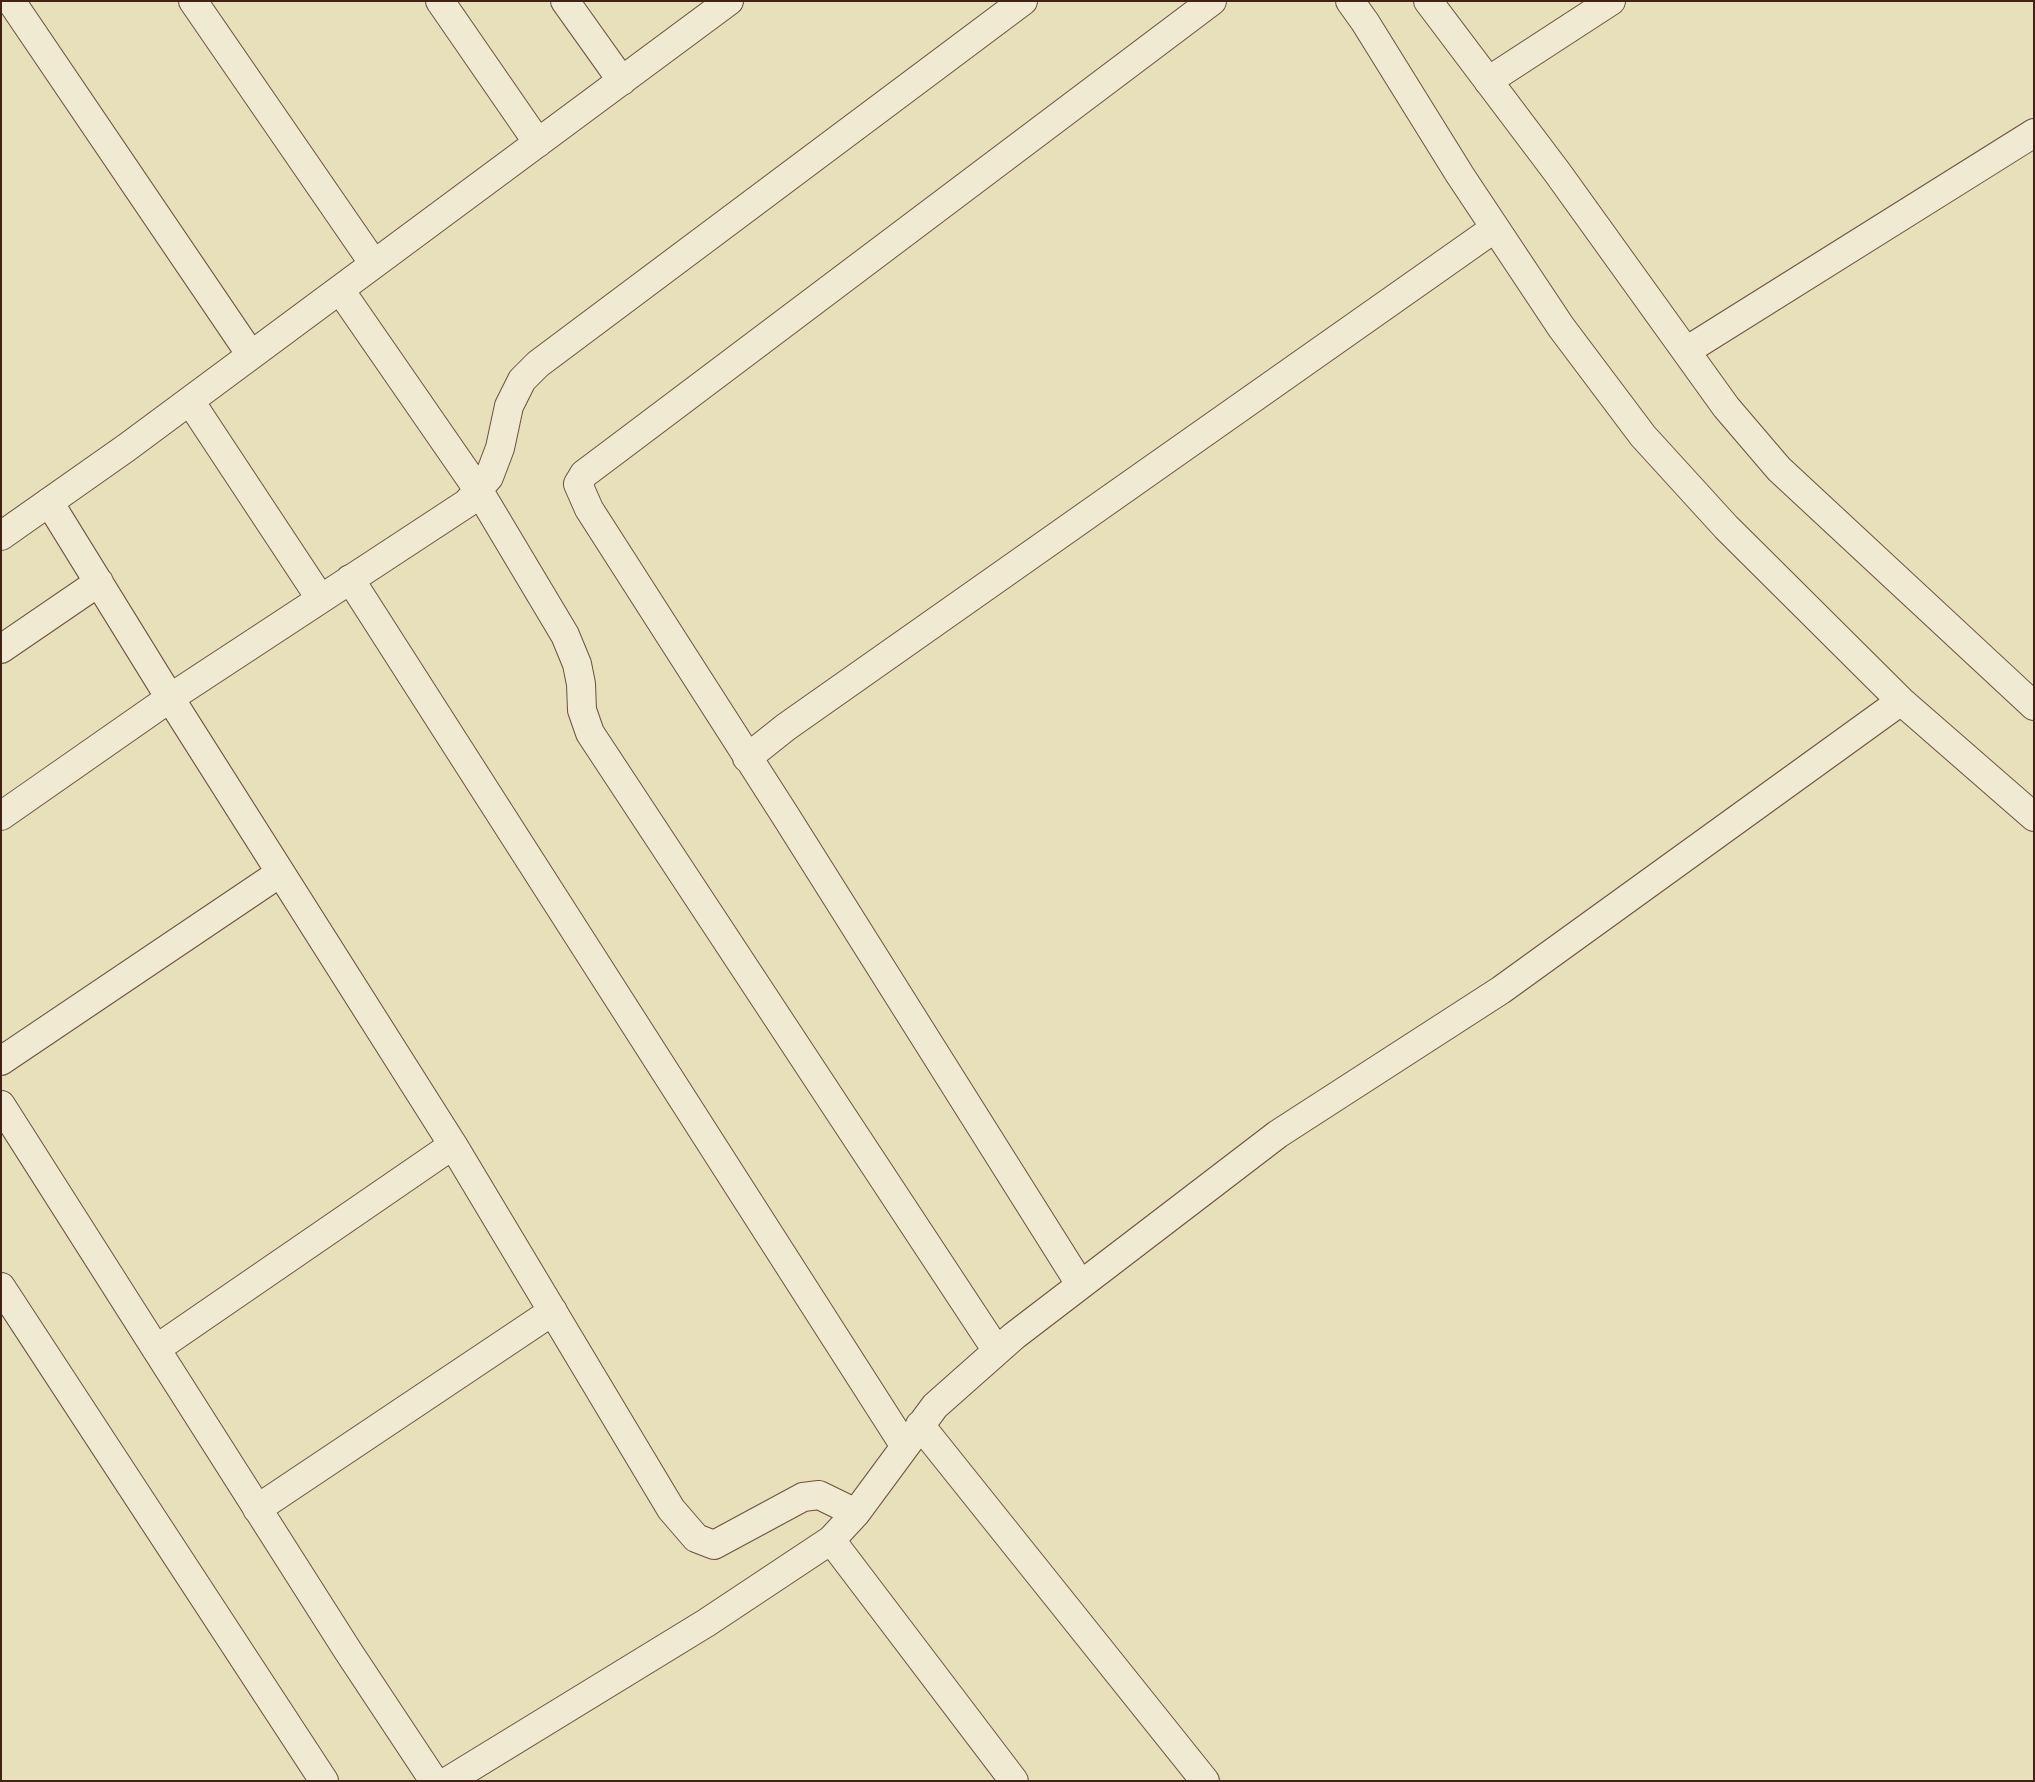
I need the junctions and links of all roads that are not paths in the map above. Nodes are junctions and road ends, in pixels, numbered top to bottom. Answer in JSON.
{"nodes":[{"id":1,"x":12,"y":1,"type":"edge"},
{"id":2,"x":193,"y":1,"type":"edge"},
{"id":3,"x":440,"y":1,"type":"edge"},
{"id":4,"x":565,"y":1,"type":"edge"},
{"id":5,"x":729,"y":1,"type":"edge"},
{"id":6,"x":1023,"y":1,"type":"edge"},
{"id":7,"x":1212,"y":1,"type":"edge"},
{"id":8,"x":1350,"y":1,"type":"edge"},
{"id":9,"x":1428,"y":1,"type":"edge"},
{"id":10,"x":1611,"y":1,"type":"edge"},
{"id":11,"x":622,"y":81,"type":"junction"},
{"id":12,"x":1488,"y":81,"type":"junction"},
{"id":13,"x":2034,"y":133,"type":"edge"},
{"id":14,"x":538,"y":143,"type":"junction"},
{"id":15,"x":1495,"y":228,"type":"junction"},
{"id":16,"x":374,"y":264,"type":"junction"},
{"id":17,"x":340,"y":290,"type":"junction"},
{"id":18,"x":1686,"y":351,"type":"junction"},
{"id":19,"x":251,"y":355,"type":"junction"},
{"id":20,"x":190,"y":401,"type":"junction"},
{"id":21,"x":479,"y":491,"type":"junction"},
{"id":22,"x":50,"y":502,"type":"junction"},
{"id":23,"x":1,"y":536,"type":"edge"},
{"id":24,"x":350,"y":579,"type":"junction"},
{"id":25,"x":99,"y":582,"type":"junction"},
{"id":26,"x":320,"y":598,"type":"junction"},
{"id":27,"x":1,"y":650,"type":"edge"},
{"id":28,"x":170,"y":698,"type":"junction"},
{"id":29,"x":1901,"y":702,"type":"junction"},
{"id":30,"x":2034,"y":706,"type":"edge"},
{"id":31,"x":748,"y":758,"type":"junction"},
{"id":32,"x":1,"y":816,"type":"edge"},
{"id":33,"x":2034,"y":817,"type":"edge"},
{"id":34,"x":280,"y":873,"type":"junction"},
{"id":35,"x":1,"y":1061,"type":"edge"},
{"id":36,"x":1,"y":1105,"type":"edge"},
{"id":37,"x":453,"y":1145,"type":"junction"},
{"id":38,"x":1080,"y":1284,"type":"junction"},
{"id":39,"x":1,"y":1287,"type":"edge"},
{"id":40,"x":553,"y":1311,"type":"junction"},
{"id":41,"x":156,"y":1349,"type":"junction"},
{"id":42,"x":997,"y":1351,"type":"junction"},
{"id":43,"x":912,"y":1435,"type":"junction"},
{"id":44,"x":257,"y":1509,"type":"junction"},
{"id":45,"x":856,"y":1513,"type":"junction"},
{"id":46,"x":831,"y":1540,"type":"junction"},
{"id":47,"x":324,"y":1781,"type":"edge"},
{"id":48,"x":434,"y":1781,"type":"edge"},
{"id":49,"x":448,"y":1781,"type":"edge"},
{"id":50,"x":1014,"y":1781,"type":"edge"},
{"id":51,"x":1205,"y":1781,"type":"edge"}],
"edges":[{"from":1,"to":19,"type":"street"},
{"from":2,"to":16,"type":"street"},
{"from":3,"to":14,"type":"street"},
{"from":4,"to":11,"type":"street"},
{"from":5,"to":11,"type":"street"},
{"from":6,"to":21,"type":"street"},
{"from":7,"to":31,"type":"street"},
{"from":8,"to":15,"type":"street"},
{"from":9,"to":12,"type":"street"},
{"from":10,"to":12,"type":"street"},
{"from":11,"to":14,"type":"street"},
{"from":12,"to":18,"type":"street"},
{"from":13,"to":18,"type":"street"},
{"from":14,"to":16,"type":"street"},
{"from":15,"to":29,"type":"street"},
{"from":15,"to":31,"type":"street"},
{"from":16,"to":17,"type":"street"},
{"from":17,"to":19,"type":"street"},
{"from":17,"to":21,"type":"street"},
{"from":18,"to":30,"type":"street"},
{"from":19,"to":20,"type":"street"},
{"from":20,"to":22,"type":"street"},
{"from":20,"to":26,"type":"street"},
{"from":21,"to":24,"type":"street"},
{"from":21,"to":42,"type":"street"},
{"from":22,"to":23,"type":"street"},
{"from":22,"to":25,"type":"street"},
{"from":24,"to":26,"type":"street"},
{"from":24,"to":43,"type":"street"},
{"from":25,"to":27,"type":"street"},
{"from":25,"to":28,"type":"street"},
{"from":26,"to":28,"type":"street"},
{"from":28,"to":32,"type":"street"},
{"from":28,"to":34,"type":"street"},
{"from":29,"to":33,"type":"street"},
{"from":29,"to":38,"type":"street"},
{"from":31,"to":38,"type":"street"},
{"from":34,"to":35,"type":"street"},
{"from":34,"to":37,"type":"street"},
{"from":36,"to":41,"type":"street"},
{"from":37,"to":40,"type":"street"},
{"from":37,"to":41,"type":"street"},
{"from":38,"to":42,"type":"street"},
{"from":39,"to":47,"type":"street"},
{"from":40,"to":44,"type":"street"},
{"from":40,"to":45,"type":"street"},
{"from":41,"to":44,"type":"street"},
{"from":42,"to":43,"type":"street"},
{"from":43,"to":45,"type":"street"},
{"from":43,"to":51,"type":"street"},
{"from":44,"to":48,"type":"street"},
{"from":45,"to":46,"type":"street"},
{"from":46,"to":49,"type":"street"},
{"from":46,"to":50,"type":"street"}]}
